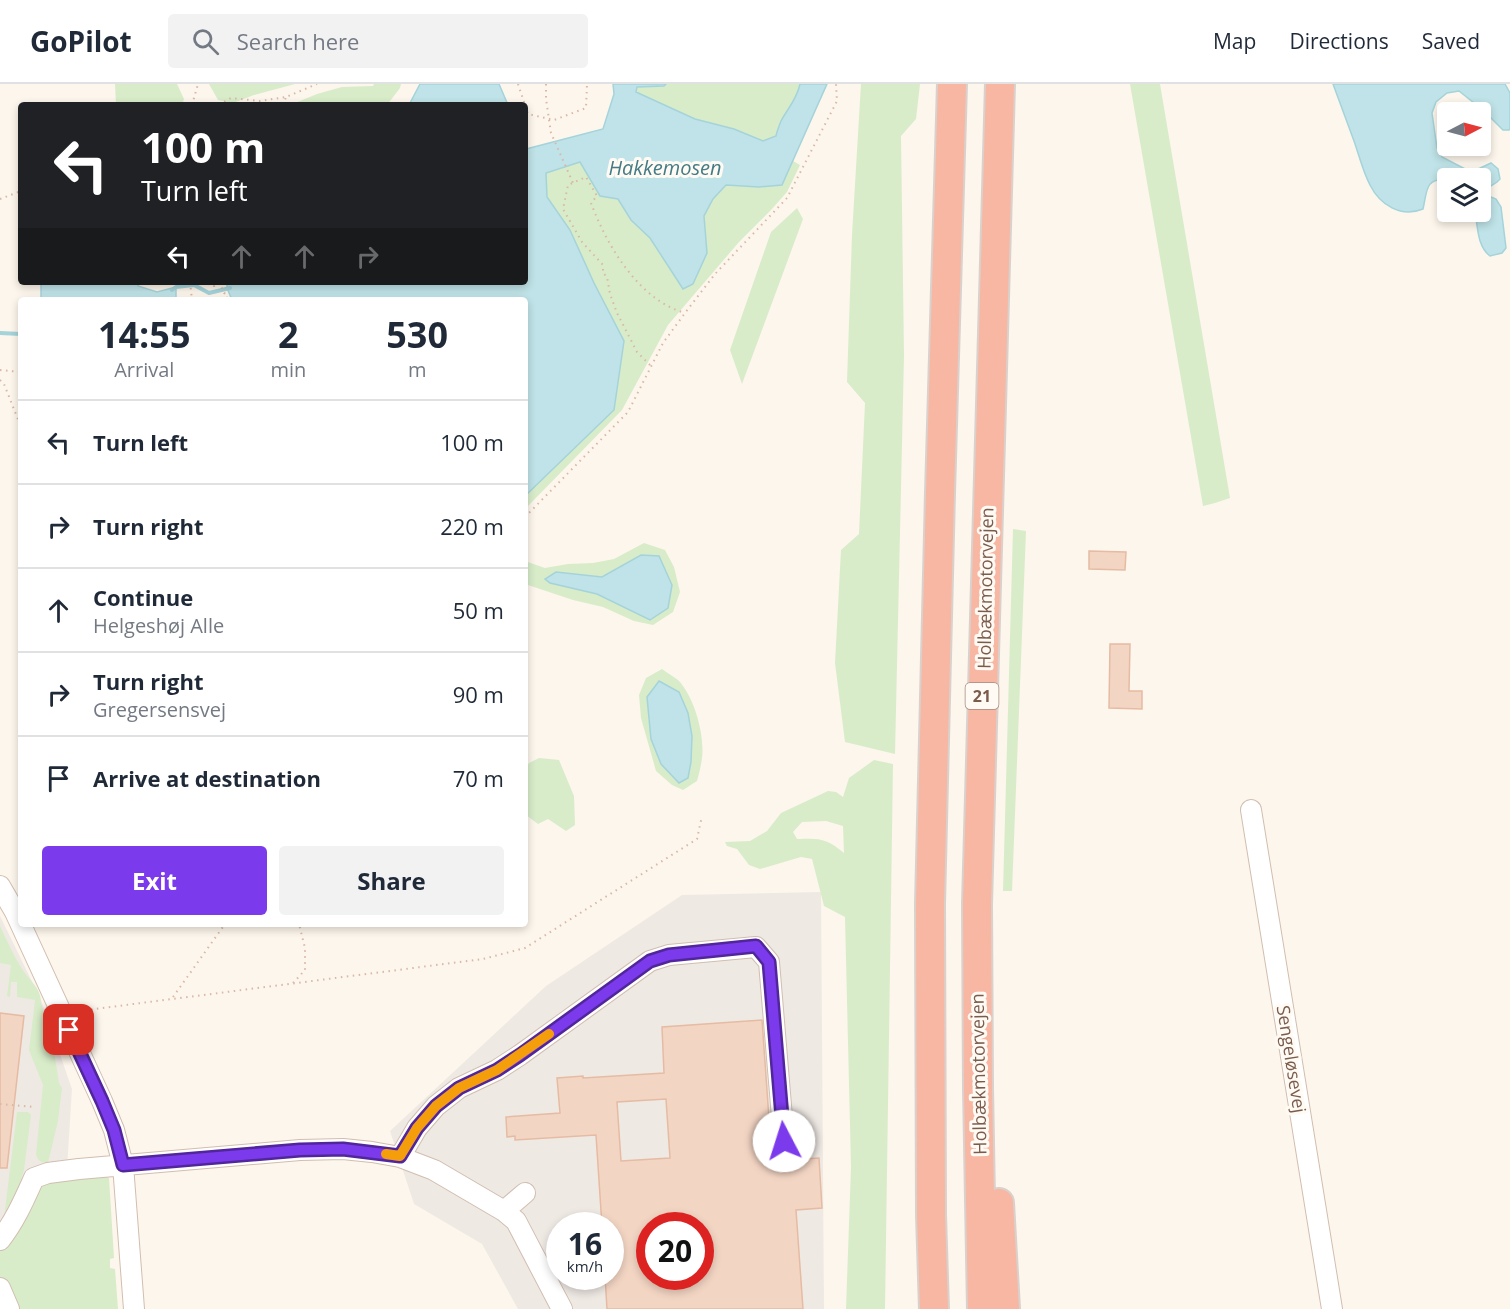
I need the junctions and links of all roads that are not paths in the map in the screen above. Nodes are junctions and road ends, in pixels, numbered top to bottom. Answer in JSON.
{"nodes":[{"id":1,"x":952,"y":84,"type":"edge"},
{"id":2,"x":1000,"y":84,"type":"edge"},
{"id":3,"x":1251,"y":810,"type":"dead end"},
{"id":4,"x":0,"y":886,"type":"edge"},
{"id":5,"x":18,"y":919,"type":"edge"},
{"id":6,"x":22,"y":927,"type":"edge"},
{"id":7,"x":978,"y":1088,"type":"junction"},
{"id":8,"x":784,"y":1141,"type":"dead end"},
{"id":9,"x":400,"y":1156,"type":"junction"},
{"id":10,"x":123,"y":1165,"type":"junction"},
{"id":11,"x":525,"y":1193,"type":"dead end"},
{"id":12,"x":504,"y":1211,"type":"junction"},
{"id":13,"x":0,"y":1240,"type":"edge"},
{"id":14,"x":0,"y":1288,"type":"edge"},
{"id":15,"x":9,"y":1309,"type":"edge"},
{"id":16,"x":134,"y":1309,"type":"edge"},
{"id":17,"x":562,"y":1309,"type":"edge"},
{"id":18,"x":934,"y":1309,"type":"edge"},
{"id":19,"x":982,"y":1309,"type":"edge"},
{"id":20,"x":1005,"y":1309,"type":"edge"},
{"id":21,"x":1332,"y":1309,"type":"edge"}],
"edges":[{"from":1,"to":18,"type":"highway"},
{"from":2,"to":7,"type":"highway","name":"Holbækmotorvejen","number":"21"},
{"from":3,"to":21,"type":"street","name":"Sengeløsevej"},
{"from":4,"to":5,"type":"street"},
{"from":6,"to":10,"type":"street"},
{"from":7,"to":19,"type":"highway","name":"Holbækmotorvejen","number":"21"},
{"from":7,"to":20,"type":"highway"},
{"from":8,"to":9,"type":"street"},
{"from":9,"to":10,"type":"street"},
{"from":9,"to":12,"type":"street"},
{"from":10,"to":13,"type":"street"},
{"from":10,"to":16,"type":"street"},
{"from":11,"to":12,"type":"street"},
{"from":12,"to":17,"type":"street"},
{"from":14,"to":15,"type":"street"}]}
